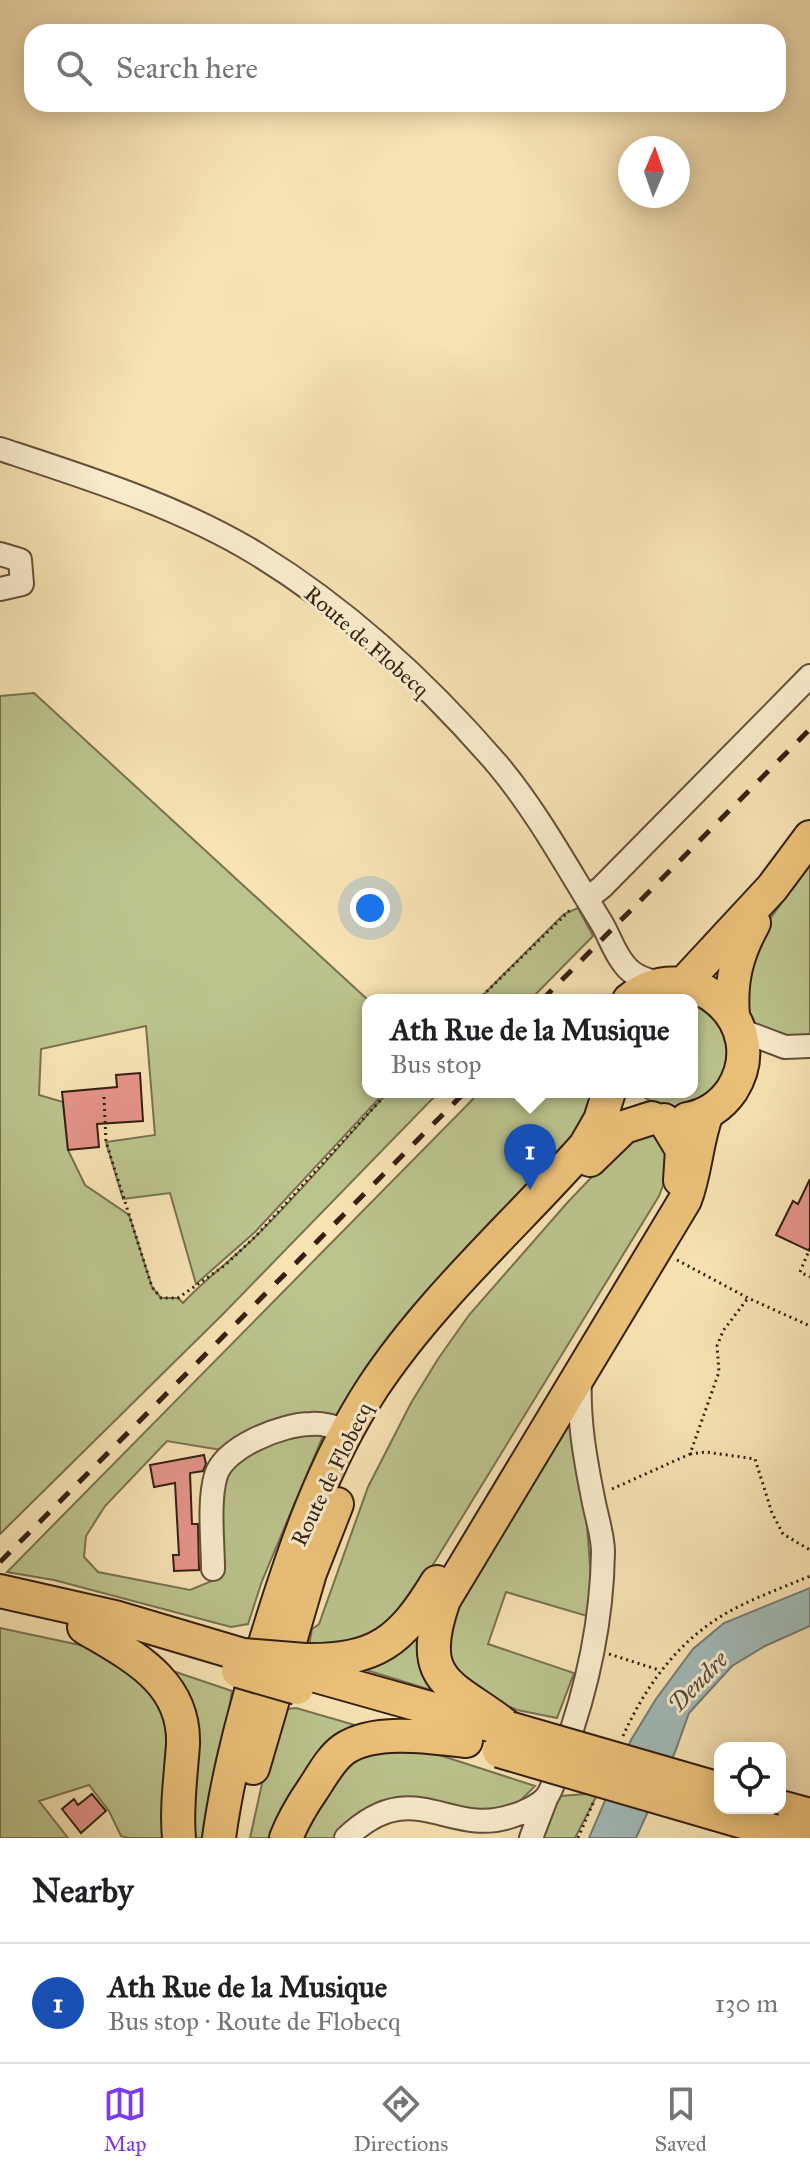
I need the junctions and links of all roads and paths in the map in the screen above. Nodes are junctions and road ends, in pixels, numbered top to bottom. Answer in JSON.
{"nodes":[{"id":1,"x":0,"y":449,"type":"edge"},
{"id":2,"x":0,"y":554,"type":"edge"},
{"id":3,"x":0,"y":589,"type":"edge"},
{"id":4,"x":810,"y":676,"type":"edge"},
{"id":5,"x":810,"y":837,"type":"edge"},
{"id":6,"x":772,"y":888,"type":"junction"},
{"id":7,"x":587,"y":899,"type":"junction"},
{"id":8,"x":625,"y":965,"type":"junction"},
{"id":9,"x":676,"y":984,"type":"junction"},
{"id":10,"x":484,"y":994,"type":"edge"},
{"id":11,"x":621,"y":994,"type":"edge"},
{"id":12,"x":639,"y":994,"type":"edge"},
{"id":13,"x":736,"y":1023,"type":"junction"},
{"id":14,"x":802,"y":1050,"type":"edge"},
{"id":15,"x":741,"y":1069,"type":"junction"},
{"id":16,"x":104,"y":1097,"type":"dead end"},
{"id":17,"x":383,"y":1098,"type":"edge"},
{"id":18,"x":607,"y":1098,"type":"edge"},
{"id":19,"x":624,"y":1098,"type":"edge"},
{"id":20,"x":707,"y":1113,"type":"junction"},
{"id":21,"x":658,"y":1119,"type":"junction"},
{"id":22,"x":810,"y":1248,"type":"edge"},
{"id":23,"x":656,"y":1249,"type":"junction"},
{"id":24,"x":810,"y":1277,"type":"edge"},
{"id":25,"x":748,"y":1298,"type":"junction"},
{"id":26,"x":810,"y":1326,"type":"edge"},
{"id":27,"x":580,"y":1376,"type":"junction"},
{"id":28,"x":347,"y":1431,"type":"junction"},
{"id":29,"x":690,"y":1454,"type":"junction"},
{"id":30,"x":593,"y":1497,"type":"junction"},
{"id":31,"x":810,"y":1550,"type":"edge"},
{"id":32,"x":213,"y":1569,"type":"dead end"},
{"id":33,"x":810,"y":1576,"type":"edge"},
{"id":34,"x":0,"y":1591,"type":"edge"},
{"id":35,"x":0,"y":1608,"type":"edge"},
{"id":36,"x":84,"y":1627,"type":"junction"},
{"id":37,"x":594,"y":1650,"type":"junction"},
{"id":38,"x":240,"y":1663,"type":"junction"},
{"id":39,"x":660,"y":1671,"type":"junction"},
{"id":40,"x":301,"y":1673,"type":"junction"},
{"id":41,"x":622,"y":1738,"type":"dead end"},
{"id":42,"x":504,"y":1740,"type":"junction"},
{"id":43,"x":466,"y":1741,"type":"junction"},
{"id":44,"x":714,"y":1788,"type":"edge"},
{"id":45,"x":598,"y":1793,"type":"dead end"},
{"id":46,"x":547,"y":1796,"type":"junction"},
{"id":47,"x":810,"y":1815,"type":"edge"},
{"id":48,"x":783,"y":1821,"type":"edge"},
{"id":49,"x":179,"y":1838,"type":"edge"},
{"id":50,"x":219,"y":1838,"type":"edge"},
{"id":51,"x":238,"y":1838,"type":"edge"},
{"id":52,"x":286,"y":1838,"type":"edge"},
{"id":53,"x":346,"y":1838,"type":"edge"},
{"id":54,"x":531,"y":1838,"type":"edge"},
{"id":55,"x":578,"y":1838,"type":"edge"}],
"edges":[{"from":1,"to":7,"type":"street","name":"Route de Flobecq"},
{"from":2,"to":3,"type":"street"},
{"from":4,"to":7,"type":"street"},
{"from":5,"to":6,"type":"highway"},
{"from":6,"to":9,"type":"highway"},
{"from":6,"to":13,"type":"highway"},
{"from":7,"to":8,"type":"street","name":"Route de Flobecq"},
{"from":7,"to":10,"type":"path"},
{"from":8,"to":9,"type":"street"},
{"from":8,"to":11,"type":"street"},
{"from":9,"to":12,"type":"highway"},
{"from":9,"to":13,"type":"highway"},
{"from":13,"to":14,"type":"street"},
{"from":13,"to":15,"type":"highway"},
{"from":14,"to":15,"type":"street"},
{"from":15,"to":20,"type":"highway"},
{"from":16,"to":17,"type":"path"},
{"from":18,"to":28,"type":"highway","name":"Route de Flobecq"},
{"from":19,"to":21,"type":"highway"},
{"from":20,"to":21,"type":"highway","name":"Route de Flobecq"},
{"from":20,"to":23,"type":"highway"},
{"from":21,"to":40,"type":"highway"},
{"from":21,"to":51,"type":"highway","name":"Route de Flobecq"},
{"from":22,"to":24,"type":"path"},
{"from":23,"to":25,"type":"path"},
{"from":23,"to":27,"type":"highway"},
{"from":25,"to":26,"type":"path"},
{"from":25,"to":29,"type":"path"},
{"from":27,"to":30,"type":"street"},
{"from":27,"to":42,"type":"highway"},
{"from":28,"to":32,"type":"street"},
{"from":28,"to":50,"type":"highway","name":"Route de Flobecq"},
{"from":29,"to":30,"type":"path"},
{"from":29,"to":31,"type":"path"},
{"from":30,"to":37,"type":"street"},
{"from":33,"to":39,"type":"path"},
{"from":34,"to":38,"type":"highway"},
{"from":35,"to":36,"type":"highway"},
{"from":36,"to":38,"type":"highway"},
{"from":36,"to":49,"type":"highway"},
{"from":37,"to":39,"type":"path"},
{"from":37,"to":46,"type":"street"},
{"from":38,"to":40,"type":"highway","bridge":true},
{"from":39,"to":41,"type":"path"},
{"from":40,"to":42,"type":"highway"},
{"from":40,"to":43,"type":"highway"},
{"from":42,"to":43,"type":"highway"},
{"from":42,"to":44,"type":"highway","bridge":true},
{"from":42,"to":48,"type":"highway","bridge":true},
{"from":43,"to":52,"type":"highway"},
{"from":45,"to":55,"type":"path"},
{"from":46,"to":53,"type":"street"},
{"from":46,"to":54,"type":"street"},
{"from":47,"to":48,"type":"highway"}]}
